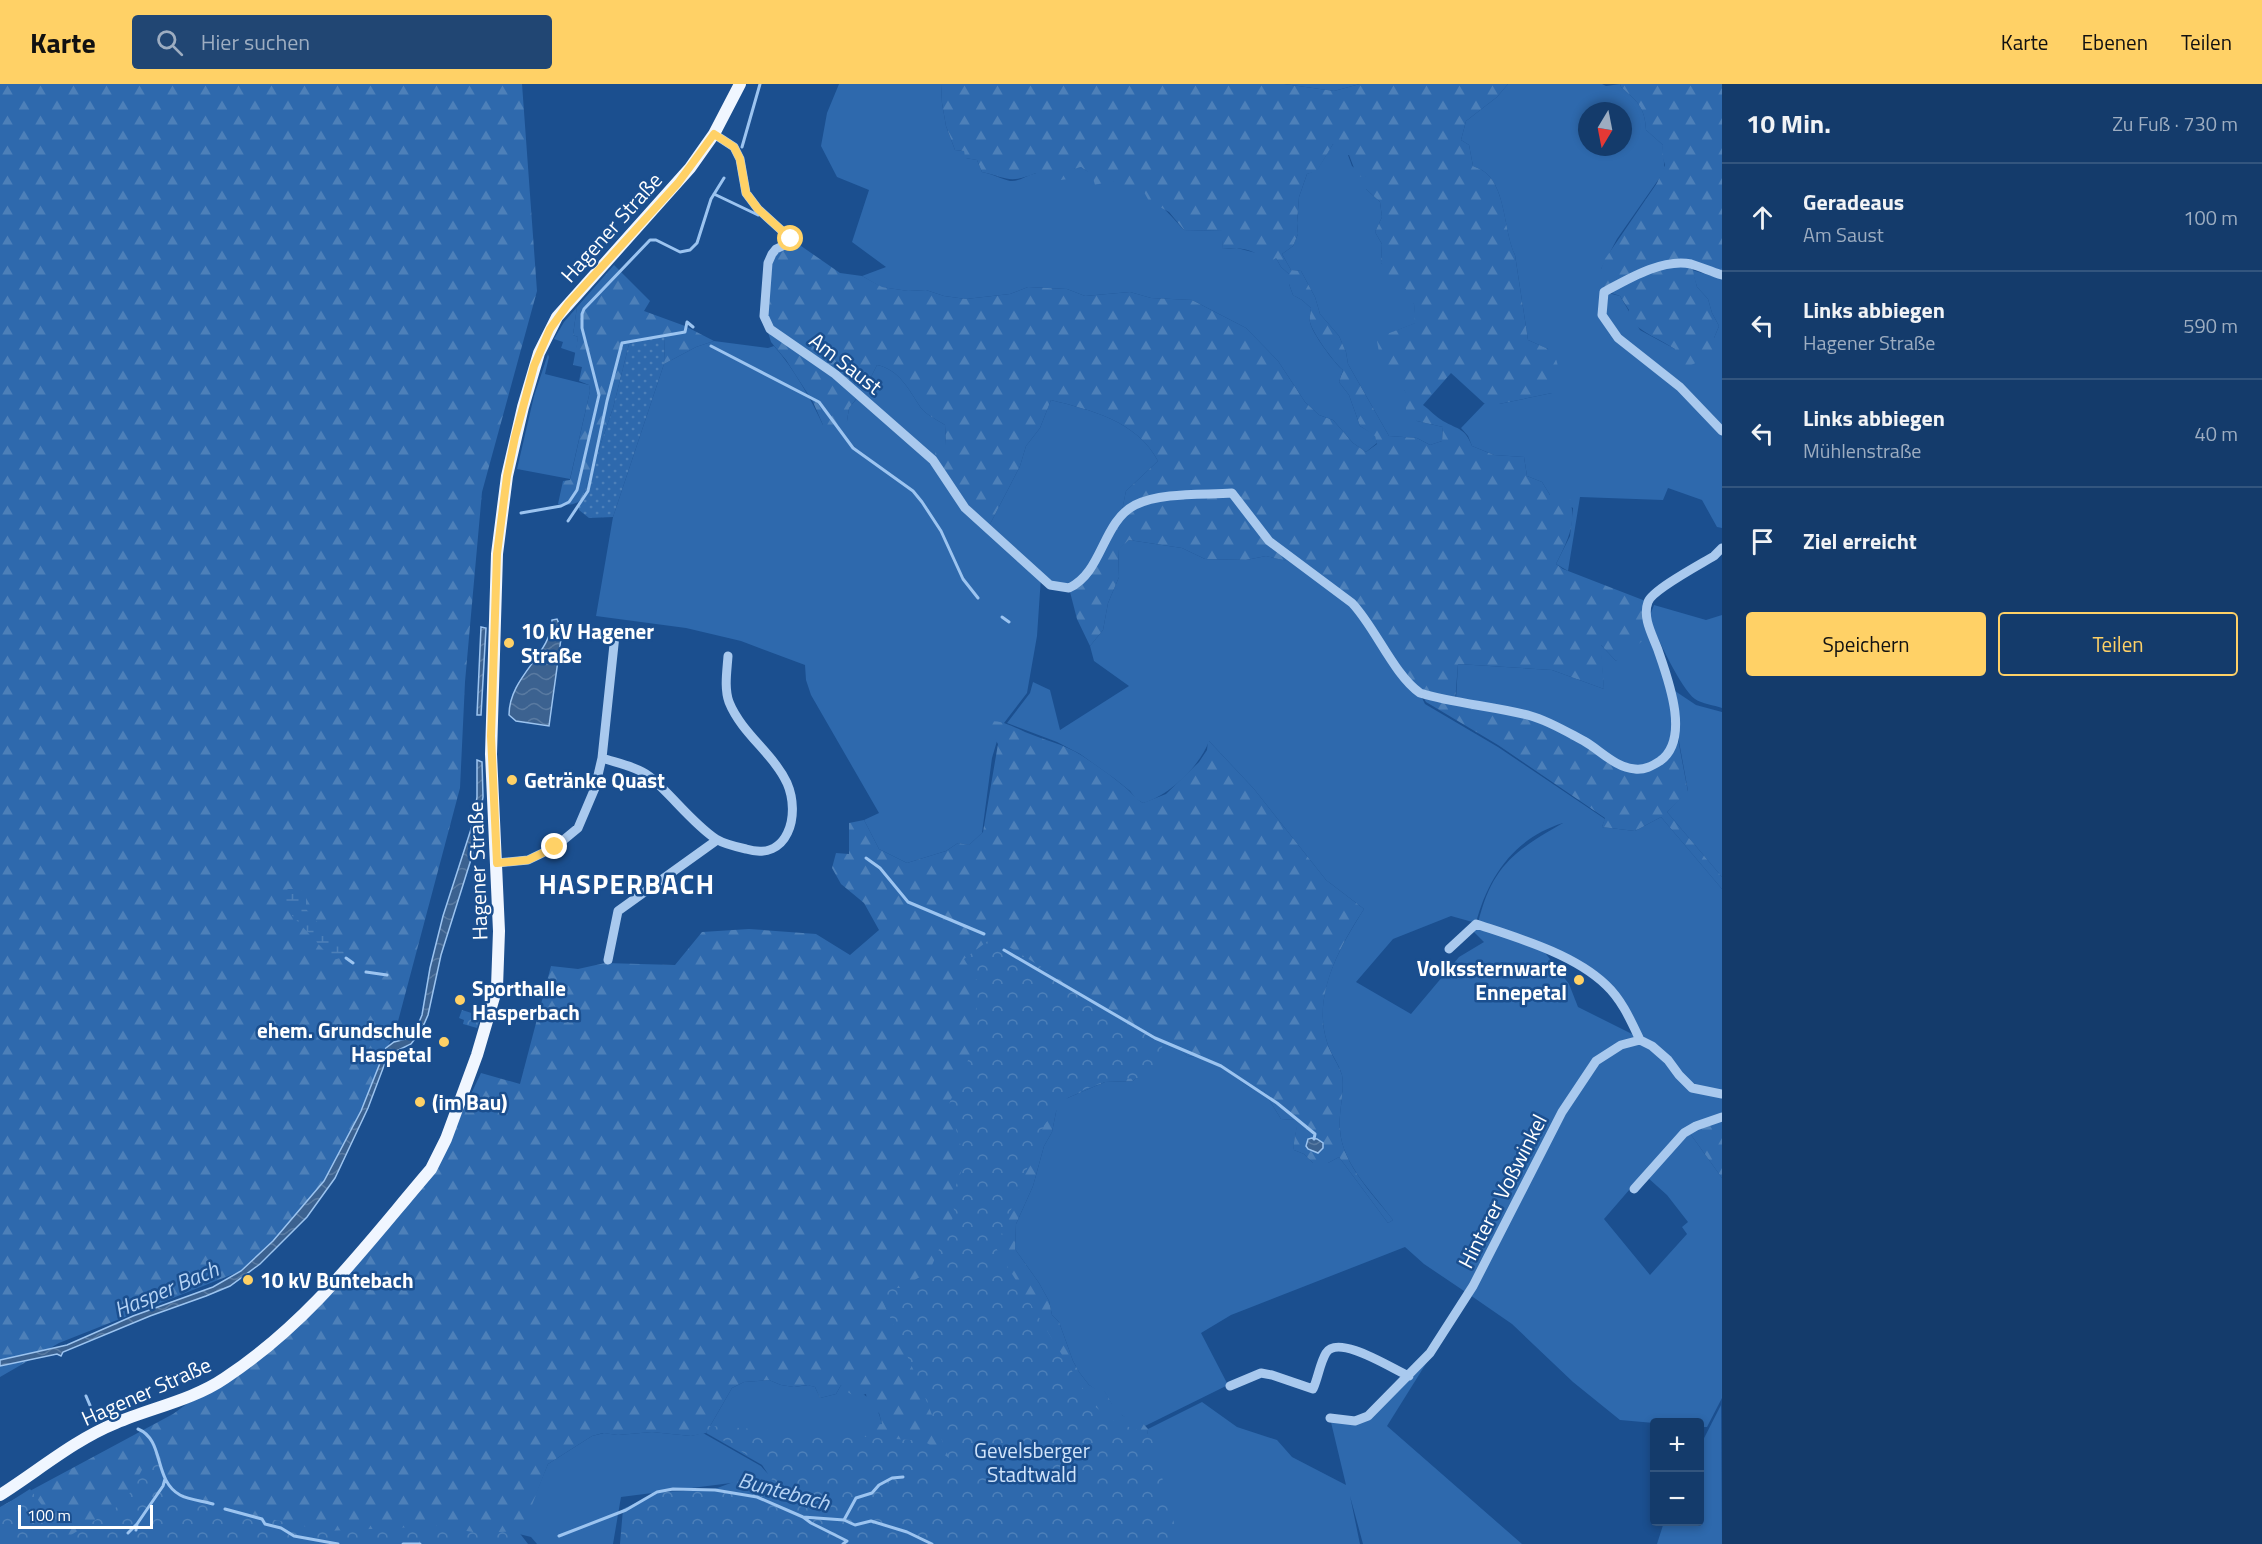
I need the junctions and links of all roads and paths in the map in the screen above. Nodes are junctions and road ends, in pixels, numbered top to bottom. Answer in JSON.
{"nodes":[{"id":1,"x":740,"y":84,"type":"edge"},
{"id":2,"x":714,"y":134,"type":"junction"},
{"id":3,"x":1722,"y":275,"type":"edge"},
{"id":4,"x":1722,"y":431,"type":"edge"},
{"id":5,"x":1722,"y":548,"type":"edge"},
{"id":6,"x":615,"y":634,"type":"dead end"},
{"id":7,"x":728,"y":656,"type":"dead end"},
{"id":8,"x":602,"y":758,"type":"junction"},
{"id":9,"x":717,"y":840,"type":"junction"},
{"id":10,"x":497,"y":863,"type":"junction"},
{"id":11,"x":1449,"y":949,"type":"dead end"},
{"id":12,"x":609,"y":960,"type":"dead end"},
{"id":13,"x":1640,"y":1040,"type":"junction"},
{"id":14,"x":1722,"y":1094,"type":"edge"},
{"id":15,"x":1722,"y":1117,"type":"edge"},
{"id":16,"x":1634,"y":1190,"type":"dead end"},
{"id":17,"x":1409,"y":1376,"type":"junction"},
{"id":18,"x":1230,"y":1386,"type":"dead end"},
{"id":19,"x":1330,"y":1419,"type":"dead end"},
{"id":20,"x":0,"y":1495,"type":"edge"}],
"edges":[{"from":1,"to":2,"type":"main road","name":"Hagener Straße"},
{"from":2,"to":5,"type":"street","name":"Am Saust"},
{"from":2,"to":10,"type":"main road","name":"Hagener Straße"},
{"from":3,"to":4,"type":"street"},
{"from":6,"to":8,"type":"street"},
{"from":7,"to":9,"type":"street"},
{"from":8,"to":9,"type":"street"},
{"from":8,"to":10,"type":"street"},
{"from":9,"to":12,"type":"street"},
{"from":10,"to":20,"type":"main road","name":"Hagener Straße"},
{"from":11,"to":13,"type":"street"},
{"from":13,"to":14,"type":"street"},
{"from":13,"to":17,"type":"street","name":"Hinterer Voßwinkel"},
{"from":15,"to":16,"type":"street"},
{"from":17,"to":18,"type":"street"},
{"from":17,"to":19,"type":"street","name":"Hinterer Voßwinkel"}]}
